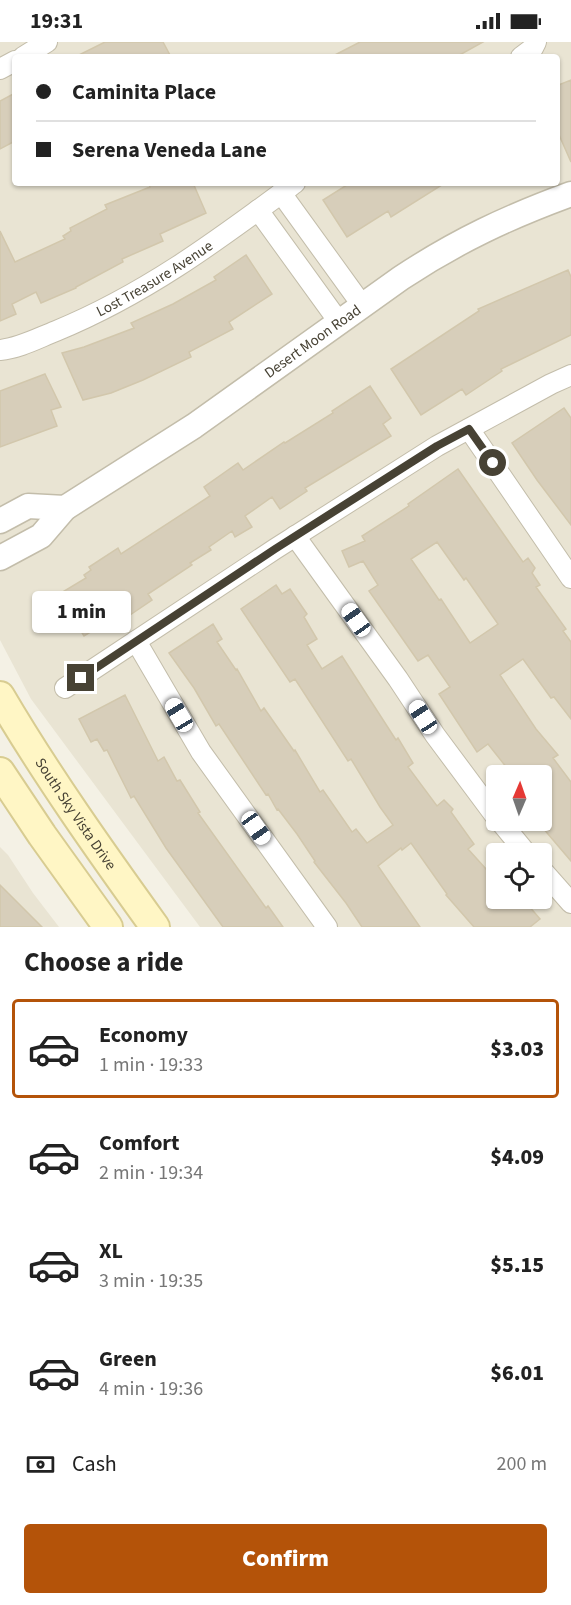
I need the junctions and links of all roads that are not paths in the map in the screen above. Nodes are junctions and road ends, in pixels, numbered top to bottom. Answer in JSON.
{"nodes":[{"id":1,"x":47,"y":42,"type":"edge"},
{"id":2,"x":536,"y":42,"type":"edge"},
{"id":3,"x":28,"y":54,"type":"edge"},
{"id":4,"x":525,"y":54,"type":"edge"},
{"id":5,"x":288,"y":188,"type":"edge"},
{"id":6,"x":571,"y":194,"type":"edge"},
{"id":7,"x":258,"y":210,"type":"junction"},
{"id":8,"x":362,"y":305,"type":"junction"},
{"id":9,"x":339,"y":322,"type":"junction"},
{"id":10,"x":0,"y":350,"type":"edge"},
{"id":11,"x":571,"y":375,"type":"edge"},
{"id":12,"x":469,"y":429,"type":"junction"},
{"id":13,"x":65,"y":508,"type":"junction"},
{"id":14,"x":0,"y":521,"type":"edge"},
{"id":15,"x":295,"y":536,"type":"junction"},
{"id":16,"x":0,"y":558,"type":"edge"},
{"id":17,"x":571,"y":578,"type":"edge"},
{"id":18,"x":135,"y":641,"type":"junction"},
{"id":19,"x":65,"y":688,"type":"dead end"},
{"id":20,"x":0,"y":696,"type":"edge"},
{"id":21,"x":0,"y":772,"type":"edge"},
{"id":22,"x":486,"y":804,"type":"edge"},
{"id":23,"x":508,"y":831,"type":"edge"},
{"id":24,"x":518,"y":843,"type":"edge"},
{"id":25,"x":552,"y":881,"type":"edge"},
{"id":26,"x":571,"y":903,"type":"edge"},
{"id":27,"x":108,"y":927,"type":"edge"},
{"id":28,"x":155,"y":927,"type":"edge"},
{"id":29,"x":327,"y":927,"type":"edge"}],
"edges":[{"from":1,"to":3,"type":"street"},
{"from":2,"to":4,"type":"street"},
{"from":5,"to":7,"type":"street","name":"Lost Treasure Avenue"},
{"from":5,"to":8,"type":"street"},
{"from":6,"to":8,"type":"street","name":"Desert Moon Road"},
{"from":7,"to":9,"type":"street"},
{"from":7,"to":10,"type":"street","name":"Lost Treasure Avenue"},
{"from":8,"to":9,"type":"street","name":"Desert Moon Road"},
{"from":9,"to":13,"type":"street","name":"Desert Moon Road"},
{"from":11,"to":12,"type":"street"},
{"from":12,"to":15,"type":"street"},
{"from":12,"to":17,"type":"street"},
{"from":13,"to":14,"type":"street"},
{"from":13,"to":16,"type":"street","name":"Desert Moon Road"},
{"from":15,"to":18,"type":"street"},
{"from":15,"to":22,"type":"street"},
{"from":18,"to":19,"type":"street"},
{"from":18,"to":29,"type":"street"},
{"from":20,"to":28,"type":"main road","name":"South Sky Vista Drive"},
{"from":21,"to":27,"type":"main road"},
{"from":23,"to":24,"type":"street"},
{"from":25,"to":26,"type":"street"}]}
